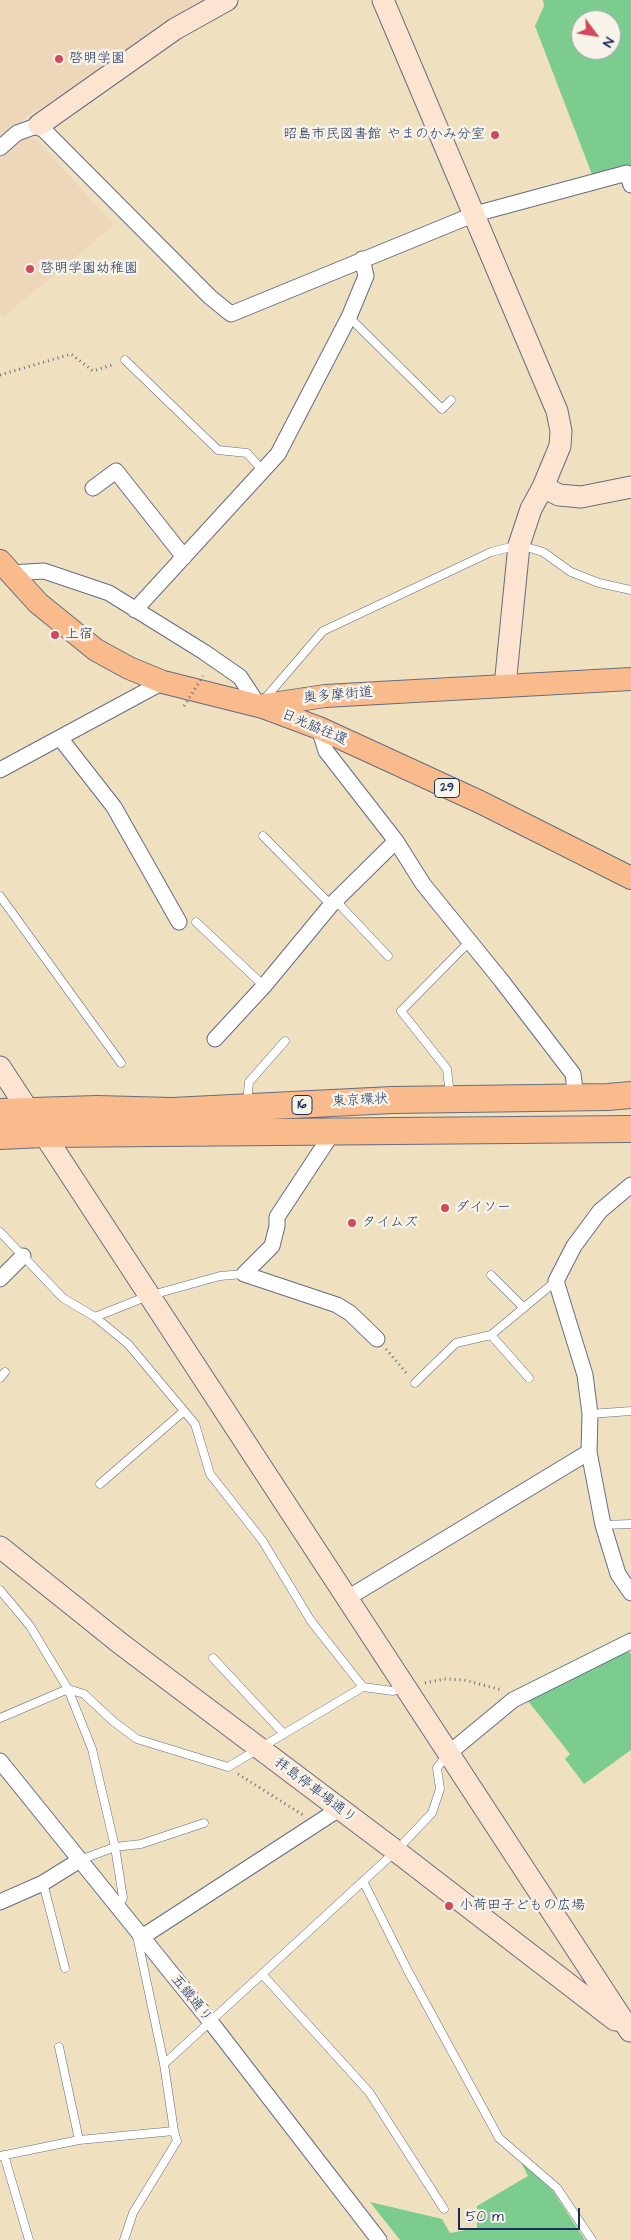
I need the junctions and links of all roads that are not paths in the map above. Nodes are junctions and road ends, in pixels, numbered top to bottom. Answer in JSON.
{"nodes":[{"id":1,"x":227,"y":0,"type":"edge"},
{"id":2,"x":383,"y":0,"type":"edge"},
{"id":3,"x":39,"y":125,"type":"junction"},
{"id":4,"x":0,"y":148,"type":"edge"},
{"id":5,"x":631,"y":184,"type":"edge"},
{"id":6,"x":475,"y":214,"type":"junction"},
{"id":7,"x":362,"y":259,"type":"junction"},
{"id":8,"x":349,"y":316,"type":"junction"},
{"id":9,"x":125,"y":360,"type":"road end"},
{"id":10,"x":451,"y":400,"type":"dead end"},
{"id":11,"x":263,"y":471,"type":"junction"},
{"id":12,"x":543,"y":487,"type":"junction"},
{"id":13,"x":631,"y":487,"type":"edge"},
{"id":14,"x":93,"y":488,"type":"dead end"},
{"id":15,"x":519,"y":545,"type":"junction"},
{"id":16,"x":184,"y":557,"type":"junction"},
{"id":17,"x":5,"y":567,"type":"edge"},
{"id":18,"x":631,"y":590,"type":"edge"},
{"id":19,"x":135,"y":610,"type":"junction"},
{"id":20,"x":631,"y":679,"type":"edge"},
{"id":21,"x":163,"y":682,"type":"junction"},
{"id":22,"x":505,"y":686,"type":"junction"},
{"id":23,"x":259,"y":706,"type":"junction"},
{"id":24,"x":318,"y":728,"type":"junction"},
{"id":25,"x":60,"y":738,"type":"junction"},
{"id":26,"x":0,"y":770,"type":"edge"},
{"id":27,"x":263,"y":836,"type":"dead end"},
{"id":28,"x":396,"y":841,"type":"junction"},
{"id":29,"x":631,"y":878,"type":"edge"},
{"id":30,"x":0,"y":896,"type":"edge"},
{"id":31,"x":333,"y":903,"type":"junction"},
{"id":32,"x":179,"y":922,"type":"dead end"},
{"id":33,"x":196,"y":922,"type":"dead end"},
{"id":34,"x":469,"y":942,"type":"junction"},
{"id":35,"x":388,"y":956,"type":"dead end"},
{"id":36,"x":264,"y":986,"type":"junction"},
{"id":37,"x":215,"y":1039,"type":"dead end"},
{"id":38,"x":285,"y":1041,"type":"dead end"},
{"id":39,"x":120,"y":1063,"type":"dead end"},
{"id":40,"x":0,"y":1067,"type":"edge"},
{"id":41,"x":631,"y":1095,"type":"edge"},
{"id":42,"x":576,"y":1098,"type":"junction"},
{"id":43,"x":450,"y":1099,"type":"junction"},
{"id":44,"x":247,"y":1108,"type":"junction"},
{"id":45,"x":28,"y":1111,"type":"junction"},
{"id":46,"x":0,"y":1112,"type":"edge"},
{"id":47,"x":333,"y":1132,"type":"junction"},
{"id":48,"x":44,"y":1134,"type":"junction"},
{"id":49,"x":628,"y":1135,"type":"edge"},
{"id":50,"x":0,"y":1136,"type":"edge"},
{"id":51,"x":631,"y":1185,"type":"edge"},
{"id":52,"x":0,"y":1232,"type":"edge"},
{"id":53,"x":23,"y":1256,"type":"junction"},
{"id":54,"x":244,"y":1274,"type":"junction"},
{"id":55,"x":491,"y":1275,"type":"dead end"},
{"id":56,"x":0,"y":1279,"type":"edge"},
{"id":57,"x":556,"y":1281,"type":"junction"},
{"id":58,"x":148,"y":1296,"type":"junction"},
{"id":59,"x":524,"y":1308,"type":"junction"},
{"id":60,"x":94,"y":1316,"type":"junction"},
{"id":61,"x":492,"y":1335,"type":"junction"},
{"id":62,"x":377,"y":1339,"type":"road end"},
{"id":63,"x":529,"y":1378,"type":"dead end"},
{"id":64,"x":415,"y":1383,"type":"road end"},
{"id":65,"x":184,"y":1411,"type":"junction"},
{"id":66,"x":631,"y":1411,"type":"edge"},
{"id":67,"x":590,"y":1414,"type":"junction"},
{"id":68,"x":589,"y":1452,"type":"junction"},
{"id":69,"x":100,"y":1484,"type":"dead end"},
{"id":70,"x":631,"y":1524,"type":"edge"},
{"id":71,"x":603,"y":1525,"type":"junction"},
{"id":72,"x":0,"y":1547,"type":"edge"},
{"id":73,"x":0,"y":1590,"type":"edge"},
{"id":74,"x":631,"y":1593,"type":"edge"},
{"id":75,"x":346,"y":1599,"type":"junction"},
{"id":76,"x":631,"y":1641,"type":"edge"},
{"id":77,"x":213,"y":1658,"type":"dead end"},
{"id":78,"x":363,"y":1687,"type":"junction"},
{"id":79,"x":405,"y":1688,"type":"junction"},
{"id":80,"x":68,"y":1689,"type":"junction"},
{"id":81,"x":0,"y":1718,"type":"edge"},
{"id":82,"x":284,"y":1734,"type":"junction"},
{"id":83,"x":260,"y":1749,"type":"junction"},
{"id":84,"x":449,"y":1753,"type":"junction"},
{"id":85,"x":0,"y":1761,"type":"edge"},
{"id":86,"x":339,"y":1809,"type":"junction"},
{"id":87,"x":204,"y":1823,"type":"dead end"},
{"id":88,"x":115,"y":1847,"type":"junction"},
{"id":89,"x":396,"y":1851,"type":"junction"},
{"id":90,"x":80,"y":1860,"type":"junction"},
{"id":91,"x":363,"y":1881,"type":"junction"},
{"id":92,"x":43,"y":1883,"type":"junction"},
{"id":93,"x":0,"y":1902,"type":"edge"},
{"id":94,"x":118,"y":1907,"type":"junction"},
{"id":95,"x":139,"y":1933,"type":"junction"},
{"id":96,"x":65,"y":1968,"type":"dead end"},
{"id":97,"x":262,"y":1974,"type":"junction"},
{"id":98,"x":210,"y":2021,"type":"junction"},
{"id":99,"x":631,"y":2032,"type":"edge"},
{"id":100,"x":59,"y":2047,"type":"dead end"},
{"id":101,"x":164,"y":2064,"type":"junction"},
{"id":102,"x":174,"y":2131,"type":"junction"},
{"id":103,"x":79,"y":2140,"type":"junction"},
{"id":104,"x":2,"y":2156,"type":"edge"},
{"id":105,"x":444,"y":2209,"type":"dead end"},
{"id":106,"x":29,"y":2240,"type":"edge"},
{"id":107,"x":124,"y":2240,"type":"edge"},
{"id":108,"x":379,"y":2240,"type":"edge"},
{"id":109,"x":592,"y":2240,"type":"edge"}],
"edges":[{"from":1,"to":3,"type":"street"},
{"from":2,"to":6,"type":"street"},
{"from":3,"to":4,"type":"street"},
{"from":3,"to":7,"type":"street"},
{"from":5,"to":6,"type":"street"},
{"from":6,"to":7,"type":"street"},
{"from":6,"to":12,"type":"street"},
{"from":7,"to":8,"type":"street"},
{"from":8,"to":10,"type":"lane"},
{"from":8,"to":11,"type":"street"},
{"from":9,"to":11,"type":"lane"},
{"from":11,"to":16,"type":"street"},
{"from":12,"to":13,"type":"street"},
{"from":12,"to":15,"type":"street"},
{"from":14,"to":16,"type":"street"},
{"from":15,"to":18,"type":"lane"},
{"from":15,"to":22,"type":"street"},
{"from":15,"to":23,"type":"lane"},
{"from":16,"to":19,"type":"street"},
{"from":17,"to":19,"type":"street"},
{"from":17,"to":21,"type":"main road","name":"奥多摩街道","number":"29"},
{"from":19,"to":23,"type":"street"},
{"from":20,"to":22,"type":"main road","name":"奥多摩街道","number":"29"},
{"from":21,"to":23,"type":"main road","name":"奥多摩街道","number":"29"},
{"from":21,"to":25,"type":"street"},
{"from":22,"to":23,"type":"main road","name":"奥多摩街道","number":"29"},
{"from":23,"to":24,"type":"main road","name":"日光脇往還","number":"29"},
{"from":24,"to":28,"type":"street"},
{"from":24,"to":29,"type":"main road","name":"日光脇往還","number":"29"},
{"from":25,"to":26,"type":"street"},
{"from":25,"to":32,"type":"street"},
{"from":27,"to":31,"type":"lane"},
{"from":28,"to":31,"type":"street"},
{"from":28,"to":34,"type":"street"},
{"from":30,"to":39,"type":"lane"},
{"from":31,"to":35,"type":"lane"},
{"from":31,"to":36,"type":"street"},
{"from":33,"to":36,"type":"lane"},
{"from":34,"to":42,"type":"street"},
{"from":34,"to":43,"type":"lane"},
{"from":36,"to":37,"type":"street"},
{"from":38,"to":44,"type":"lane"},
{"from":40,"to":45,"type":"street"},
{"from":41,"to":42,"type":"highway","name":"東京環状","number":"16"},
{"from":42,"to":43,"type":"highway","name":"東京環状","number":"16"},
{"from":43,"to":44,"type":"highway","name":"東京環状","number":"16"},
{"from":44,"to":45,"type":"highway","name":"東京環状","number":"16"},
{"from":45,"to":46,"type":"highway","name":"東京環状","number":"16"},
{"from":45,"to":48,"type":"street"},
{"from":47,"to":48,"type":"highway","number":"16"},
{"from":47,"to":49,"type":"highway","number":"16"},
{"from":47,"to":54,"type":"street"},
{"from":48,"to":50,"type":"highway","number":"16"},
{"from":48,"to":58,"type":"street"},
{"from":51,"to":57,"type":"street"},
{"from":52,"to":53,"type":"lane"},
{"from":53,"to":56,"type":"street"},
{"from":53,"to":60,"type":"lane"},
{"from":54,"to":58,"type":"lane"},
{"from":54,"to":62,"type":"street"},
{"from":55,"to":59,"type":"lane"},
{"from":57,"to":59,"type":"lane"},
{"from":57,"to":67,"type":"street"},
{"from":58,"to":60,"type":"lane"},
{"from":58,"to":75,"type":"street"},
{"from":59,"to":61,"type":"lane"},
{"from":60,"to":65,"type":"lane"},
{"from":61,"to":63,"type":"lane"},
{"from":61,"to":64,"type":"lane"},
{"from":65,"to":69,"type":"lane"},
{"from":65,"to":78,"type":"lane"},
{"from":66,"to":67,"type":"lane"},
{"from":67,"to":68,"type":"street"},
{"from":68,"to":71,"type":"street"},
{"from":68,"to":75,"type":"street"},
{"from":70,"to":71,"type":"lane"},
{"from":71,"to":74,"type":"street"},
{"from":72,"to":83,"type":"street","name":"拝島停車場通り"},
{"from":73,"to":80,"type":"lane"},
{"from":75,"to":79,"type":"street"},
{"from":76,"to":84,"type":"street"},
{"from":77,"to":82,"type":"lane"},
{"from":78,"to":79,"type":"lane"},
{"from":78,"to":82,"type":"lane"},
{"from":79,"to":84,"type":"street"},
{"from":80,"to":81,"type":"lane"},
{"from":80,"to":83,"type":"lane"},
{"from":80,"to":88,"type":"lane"},
{"from":82,"to":83,"type":"lane"},
{"from":83,"to":86,"type":"street","name":"拝島停車場通り"},
{"from":84,"to":89,"type":"lane"},
{"from":84,"to":99,"type":"street"},
{"from":85,"to":90,"type":"street","name":"五鐵通り"},
{"from":86,"to":89,"type":"street","name":"拝島停車場通り"},
{"from":86,"to":95,"type":"street"},
{"from":87,"to":88,"type":"lane"},
{"from":88,"to":90,"type":"lane"},
{"from":88,"to":94,"type":"lane"},
{"from":89,"to":91,"type":"lane"},
{"from":89,"to":99,"type":"street","name":"拝島停車場通り"},
{"from":90,"to":92,"type":"street"},
{"from":90,"to":94,"type":"street","name":"五鐵通り"},
{"from":91,"to":97,"type":"lane"},
{"from":91,"to":109,"type":"lane"},
{"from":92,"to":93,"type":"street"},
{"from":92,"to":96,"type":"lane"},
{"from":94,"to":95,"type":"street","name":"五鐵通り"},
{"from":95,"to":98,"type":"street","name":"五鐵通り"},
{"from":95,"to":101,"type":"lane"},
{"from":97,"to":98,"type":"lane"},
{"from":97,"to":105,"type":"lane"},
{"from":98,"to":101,"type":"lane"},
{"from":98,"to":108,"type":"street","name":"五鐵通り"},
{"from":100,"to":103,"type":"lane"},
{"from":101,"to":102,"type":"lane"},
{"from":102,"to":103,"type":"lane"},
{"from":102,"to":107,"type":"lane"},
{"from":103,"to":104,"type":"lane"},
{"from":104,"to":106,"type":"lane"}]}
